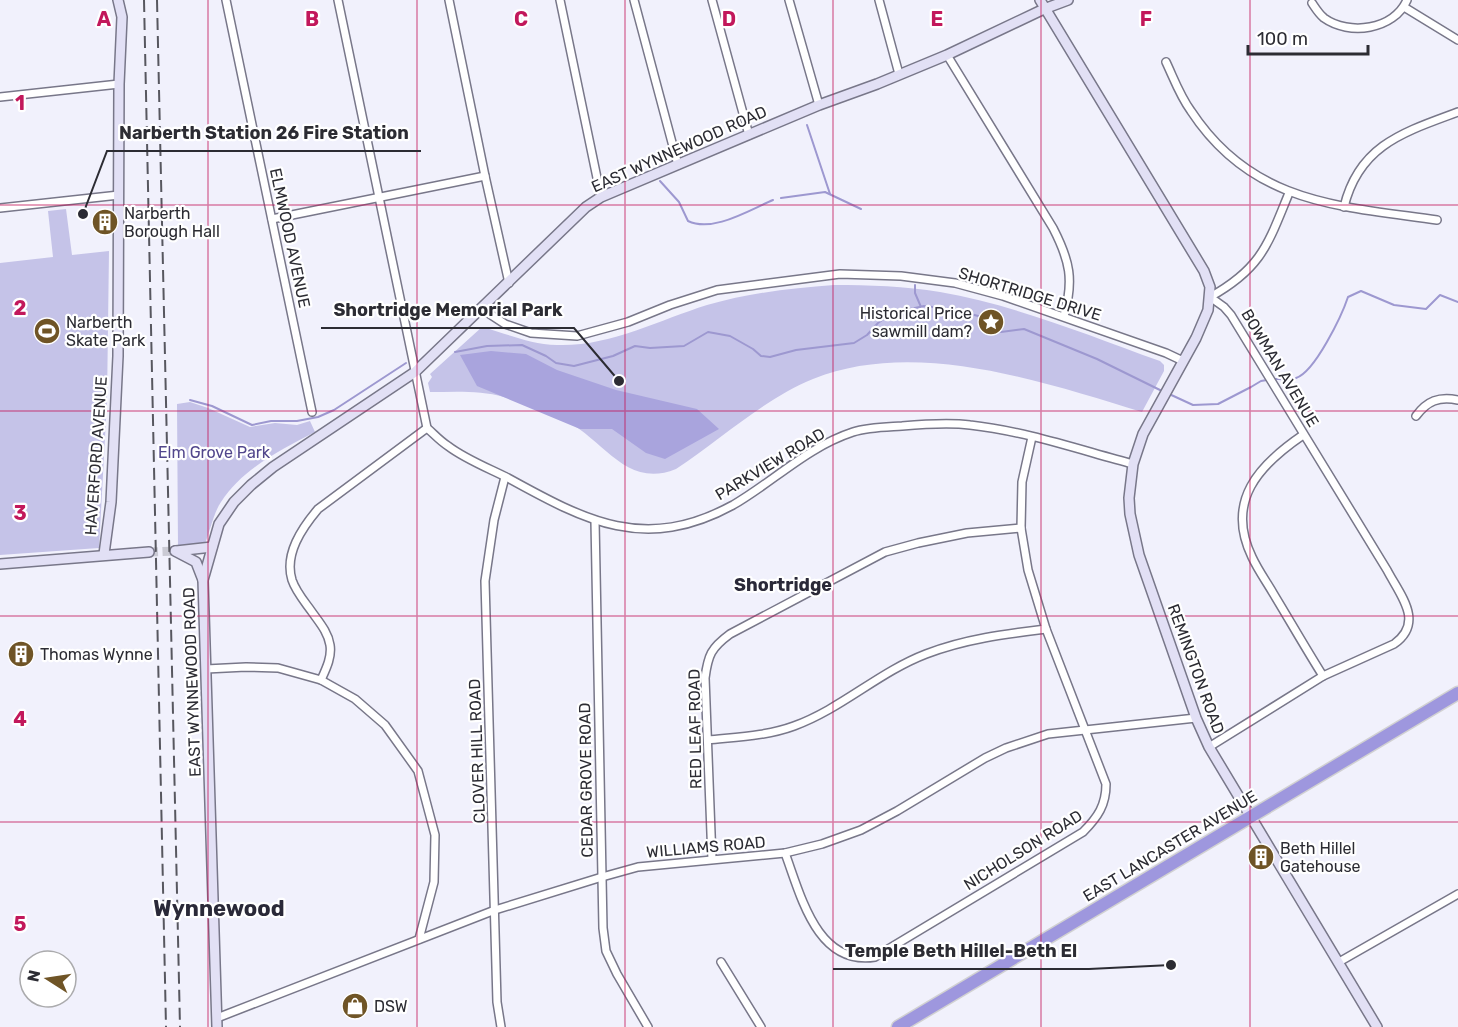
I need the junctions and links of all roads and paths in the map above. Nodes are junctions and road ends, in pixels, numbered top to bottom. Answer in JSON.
{"nodes":[{"id":1,"x":118,"y":0,"type":"edge"},
{"id":2,"x":226,"y":0,"type":"edge"},
{"id":3,"x":338,"y":0,"type":"edge"},
{"id":4,"x":449,"y":0,"type":"edge"},
{"id":5,"x":560,"y":0,"type":"edge"},
{"id":6,"x":634,"y":0,"type":"edge"},
{"id":7,"x":712,"y":0,"type":"edge"},
{"id":8,"x":789,"y":0,"type":"edge"},
{"id":9,"x":879,"y":0,"type":"edge"},
{"id":10,"x":1068,"y":0,"type":"edge"},
{"id":11,"x":1312,"y":3,"type":"dead end"},
{"id":12,"x":1042,"y":4,"type":"edge"},
{"id":13,"x":1406,"y":4,"type":"edge"},
{"id":14,"x":1458,"y":40,"type":"edge"},
{"id":15,"x":947,"y":55,"type":"junction"},
{"id":16,"x":1166,"y":62,"type":"dead end"},
{"id":17,"x":899,"y":74,"type":"junction"},
{"id":18,"x":119,"y":84,"type":"junction"},
{"id":19,"x":0,"y":97,"type":"edge"},
{"id":20,"x":819,"y":105,"type":"junction"},
{"id":21,"x":1458,"y":112,"type":"edge"},
{"id":22,"x":749,"y":135,"type":"junction"},
{"id":23,"x":678,"y":165,"type":"junction"},
{"id":24,"x":485,"y":176,"type":"junction"},
{"id":25,"x":1289,"y":193,"type":"junction"},
{"id":26,"x":119,"y":195,"type":"junction"},
{"id":27,"x":601,"y":197,"type":"junction"},
{"id":28,"x":380,"y":198,"type":"junction"},
{"id":29,"x":1344,"y":207,"type":"junction"},
{"id":30,"x":0,"y":208,"type":"edge"},
{"id":31,"x":272,"y":219,"type":"junction"},
{"id":32,"x":1437,"y":220,"type":"dead end"},
{"id":33,"x":509,"y":283,"type":"junction"},
{"id":34,"x":1210,"y":297,"type":"junction"},
{"id":35,"x":482,"y":309,"type":"junction"},
{"id":36,"x":1064,"y":316,"type":"junction"},
{"id":37,"x":1183,"y":361,"type":"junction"},
{"id":38,"x":415,"y":372,"type":"junction"},
{"id":39,"x":1458,"y":400,"type":"edge"},
{"id":40,"x":312,"y":412,"type":"dead end"},
{"id":41,"x":1416,"y":416,"type":"dead end"},
{"id":42,"x":428,"y":428,"type":"junction"},
{"id":43,"x":1304,"y":435,"type":"junction"},
{"id":44,"x":1032,"y":437,"type":"junction"},
{"id":45,"x":1133,"y":464,"type":"junction"},
{"id":46,"x":505,"y":477,"type":"junction"},
{"id":47,"x":595,"y":521,"type":"junction"},
{"id":48,"x":1021,"y":528,"type":"junction"},
{"id":49,"x":212,"y":547,"type":"junction"},
{"id":50,"x":149,"y":552,"type":"tunnel mouth"},
{"id":51,"x":104,"y":554,"type":"junction"},
{"id":52,"x":0,"y":564,"type":"edge"},
{"id":53,"x":203,"y":580,"type":"junction"},
{"id":54,"x":1046,"y":629,"type":"junction"},
{"id":55,"x":206,"y":669,"type":"junction"},
{"id":56,"x":1323,"y":676,"type":"junction"},
{"id":57,"x":321,"y":680,"type":"junction"},
{"id":58,"x":1458,"y":693,"type":"edge"},
{"id":59,"x":1196,"y":718,"type":"junction"},
{"id":60,"x":1084,"y":728,"type":"junction"},
{"id":61,"x":708,"y":740,"type":"junction"},
{"id":62,"x":1209,"y":747,"type":"junction"},
{"id":63,"x":1250,"y":817,"type":"junction"},
{"id":64,"x":785,"y":853,"type":"junction"},
{"id":65,"x":712,"y":859,"type":"junction"},
{"id":66,"x":602,"y":877,"type":"junction"},
{"id":67,"x":1458,"y":894,"type":"edge"},
{"id":68,"x":495,"y":910,"type":"junction"},
{"id":69,"x":419,"y":939,"type":"junction"},
{"id":70,"x":721,"y":962,"type":"dead end"},
{"id":71,"x":1339,"y":962,"type":"junction"},
{"id":72,"x":217,"y":1022,"type":"edge"},
{"id":73,"x":501,"y":1027,"type":"edge"},
{"id":74,"x":648,"y":1027,"type":"edge"},
{"id":75,"x":760,"y":1027,"type":"edge"},
{"id":76,"x":898,"y":1027,"type":"edge"},
{"id":77,"x":1377,"y":1027,"type":"edge"}],
"edges":[{"from":1,"to":18,"type":"street","name":"HAVERFORD AVENUE"},
{"from":2,"to":31,"type":"street","name":"ELMWOOD AVENUE"},
{"from":3,"to":28,"type":"street"},
{"from":4,"to":24,"type":"street"},
{"from":5,"to":27,"type":"street"},
{"from":6,"to":23,"type":"street"},
{"from":7,"to":22,"type":"street"},
{"from":8,"to":20,"type":"street"},
{"from":9,"to":17,"type":"street"},
{"from":10,"to":12,"type":"street","name":"EAST WYNNEWOOD ROAD"},
{"from":11,"to":13,"type":"street"},
{"from":12,"to":15,"type":"street","name":"EAST WYNNEWOOD ROAD"},
{"from":12,"to":34,"type":"street"},
{"from":13,"to":14,"type":"street"},
{"from":15,"to":17,"type":"street","name":"EAST WYNNEWOOD ROAD"},
{"from":15,"to":36,"type":"street"},
{"from":16,"to":25,"type":"street"},
{"from":17,"to":20,"type":"street","name":"EAST WYNNEWOOD ROAD"},
{"from":18,"to":19,"type":"street"},
{"from":18,"to":26,"type":"street","name":"HAVERFORD AVENUE"},
{"from":20,"to":22,"type":"street","name":"EAST WYNNEWOOD ROAD"},
{"from":21,"to":29,"type":"street"},
{"from":22,"to":23,"type":"street","name":"EAST WYNNEWOOD ROAD"},
{"from":23,"to":27,"type":"street","name":"EAST WYNNEWOOD ROAD"},
{"from":24,"to":28,"type":"street"},
{"from":24,"to":33,"type":"street"},
{"from":25,"to":29,"type":"street"},
{"from":25,"to":34,"type":"street"},
{"from":26,"to":30,"type":"street"},
{"from":26,"to":51,"type":"street","name":"HAVERFORD AVENUE"},
{"from":27,"to":33,"type":"street","name":"EAST WYNNEWOOD ROAD"},
{"from":28,"to":31,"type":"street"},
{"from":28,"to":38,"type":"street"},
{"from":29,"to":32,"type":"street"},
{"from":31,"to":40,"type":"street","name":"ELMWOOD AVENUE"},
{"from":33,"to":35,"type":"street","name":"EAST WYNNEWOOD ROAD"},
{"from":34,"to":37,"type":"street","name":"REMINGTON ROAD"},
{"from":34,"to":43,"type":"street","name":"BOWMAN AVENUE"},
{"from":35,"to":36,"type":"street","name":"SHORTRIDGE DRIVE"},
{"from":35,"to":38,"type":"street","name":"EAST WYNNEWOOD ROAD"},
{"from":36,"to":37,"type":"street","name":"SHORTRIDGE DRIVE"},
{"from":37,"to":45,"type":"street","name":"REMINGTON ROAD"},
{"from":38,"to":42,"type":"street"},
{"from":38,"to":49,"type":"street","name":"EAST WYNNEWOOD ROAD"},
{"from":39,"to":41,"type":"street"},
{"from":42,"to":46,"type":"street","name":"PARKVIEW ROAD"},
{"from":42,"to":57,"type":"street"},
{"from":43,"to":56,"type":"street"},
{"from":43,"to":56,"type":"street","name":"BOWMAN AVENUE"},
{"from":44,"to":45,"type":"street","name":"PARKVIEW ROAD"},
{"from":44,"to":47,"type":"street","name":"PARKVIEW ROAD"},
{"from":44,"to":48,"type":"street","name":"NICHOLSON ROAD"},
{"from":45,"to":59,"type":"street","name":"REMINGTON ROAD"},
{"from":46,"to":47,"type":"street","name":"PARKVIEW ROAD"},
{"from":46,"to":68,"type":"street","name":"CLOVER HILL ROAD"},
{"from":47,"to":66,"type":"street","name":"CEDAR GROVE ROAD"},
{"from":48,"to":54,"type":"street","name":"NICHOLSON ROAD"},
{"from":48,"to":61,"type":"street","name":"RED LEAF ROAD"},
{"from":49,"to":53,"type":"street","name":"EAST WYNNEWOOD ROAD"},
{"from":49,"to":53,"type":"street"},
{"from":50,"to":51,"type":"street"},
{"from":51,"to":52,"type":"street"},
{"from":53,"to":55,"type":"street","name":"EAST WYNNEWOOD ROAD"},
{"from":54,"to":60,"type":"street","name":"NICHOLSON ROAD"},
{"from":54,"to":61,"type":"street"},
{"from":55,"to":57,"type":"street"},
{"from":55,"to":72,"type":"street","name":"EAST WYNNEWOOD ROAD"},
{"from":56,"to":62,"type":"street"},
{"from":57,"to":69,"type":"street"},
{"from":58,"to":63,"type":"highway","name":"EAST LANCASTER AVENUE"},
{"from":59,"to":60,"type":"street","name":"WILLIAMS ROAD"},
{"from":59,"to":62,"type":"street","name":"REMINGTON ROAD"},
{"from":60,"to":64,"type":"street","name":"WILLIAMS ROAD"},
{"from":60,"to":64,"type":"street","name":"NICHOLSON ROAD"},
{"from":61,"to":65,"type":"street","name":"RED LEAF ROAD"},
{"from":62,"to":63,"type":"street","name":"REMINGTON ROAD"},
{"from":63,"to":71,"type":"street","name":"REMINGTON ROAD"},
{"from":63,"to":76,"type":"highway","name":"EAST LANCASTER AVENUE"},
{"from":64,"to":65,"type":"street","name":"WILLIAMS ROAD"},
{"from":65,"to":66,"type":"street","name":"WILLIAMS ROAD"},
{"from":66,"to":68,"type":"street","name":"WILLIAMS ROAD"},
{"from":66,"to":74,"type":"street","name":"CEDAR GROVE ROAD"},
{"from":67,"to":71,"type":"street"},
{"from":68,"to":69,"type":"street","name":"WILLIAMS ROAD"},
{"from":68,"to":73,"type":"street","name":"CLOVER HILL ROAD"},
{"from":69,"to":72,"type":"street","name":"WILLIAMS ROAD"},
{"from":70,"to":75,"type":"street"},
{"from":71,"to":77,"type":"street","name":"REMINGTON ROAD"}]}
